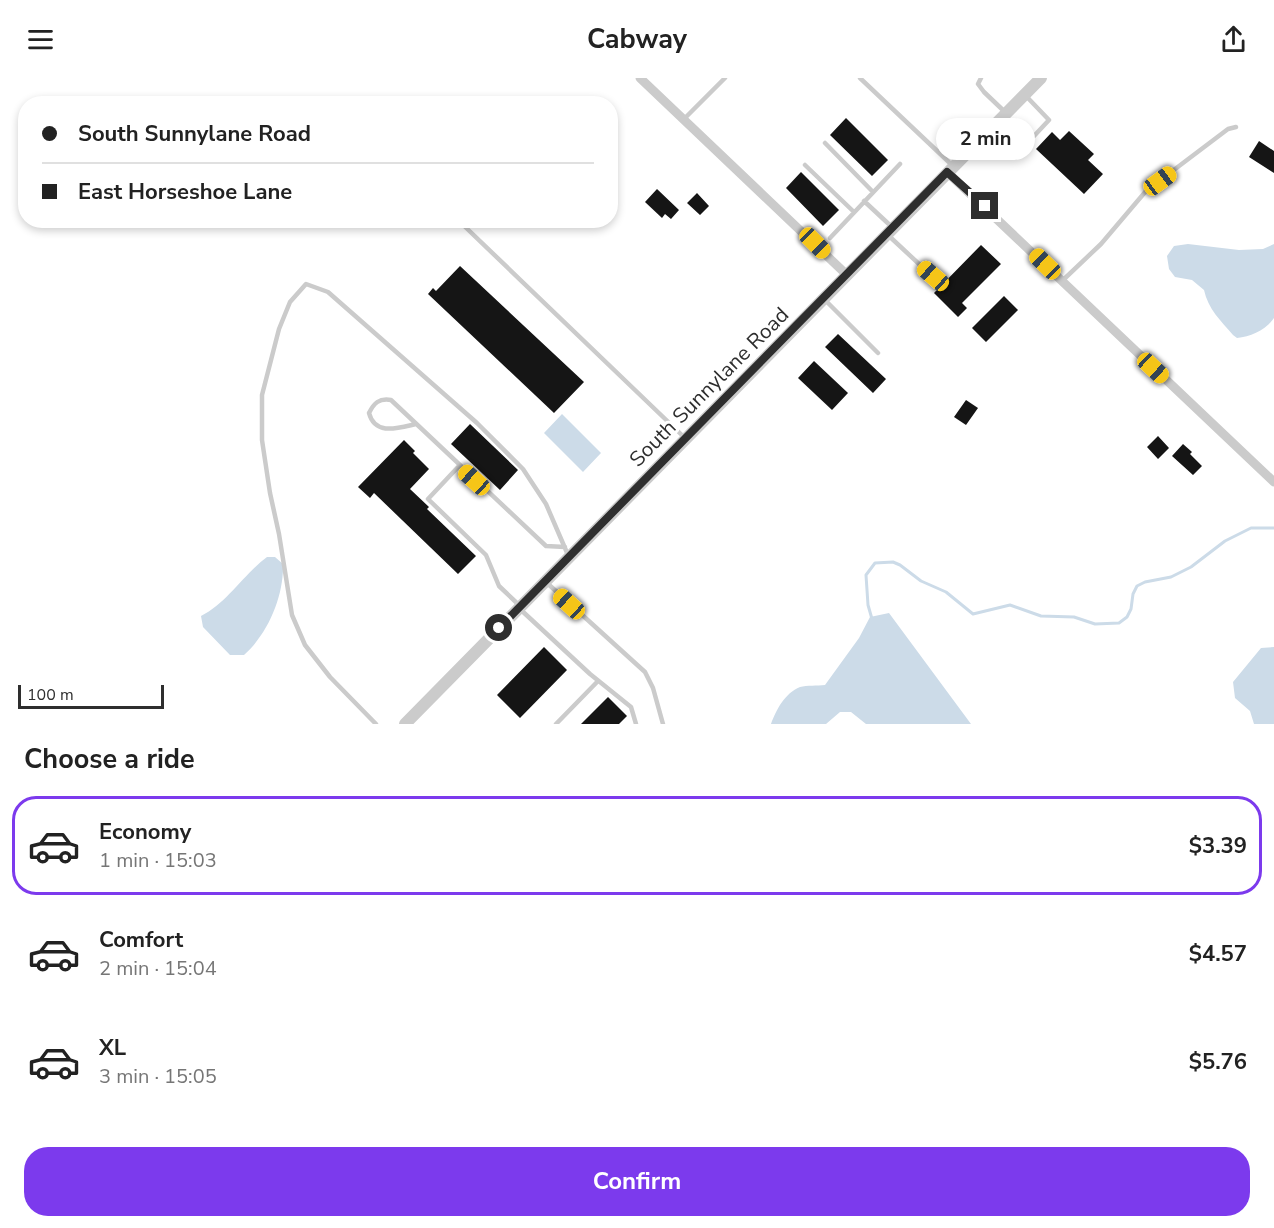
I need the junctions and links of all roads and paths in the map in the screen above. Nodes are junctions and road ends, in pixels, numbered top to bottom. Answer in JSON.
{"nodes":[{"id":1,"x":639,"y":78,"type":"edge"},
{"id":2,"x":725,"y":78,"type":"edge"},
{"id":3,"x":860,"y":78,"type":"edge"},
{"id":4,"x":981,"y":78,"type":"edge"},
{"id":5,"x":1041,"y":78,"type":"edge"},
{"id":6,"x":1025,"y":94,"type":"junction"},
{"id":7,"x":1006,"y":113,"type":"junction"},
{"id":8,"x":683,"y":120,"type":"junction"},
{"id":9,"x":1236,"y":127,"type":"dead end"},
{"id":10,"x":1034,"y":136,"type":"dead end"},
{"id":11,"x":825,"y":143,"type":"dead end"},
{"id":12,"x":900,"y":164,"type":"dead end"},
{"id":13,"x":805,"y":165,"type":"dead end"},
{"id":14,"x":950,"y":169,"type":"junction"},
{"id":15,"x":873,"y":192,"type":"junction"},
{"id":16,"x":864,"y":201,"type":"junction"},
{"id":17,"x":854,"y":212,"type":"junction"},
{"id":18,"x":466,"y":228,"type":"edge"},
{"id":19,"x":890,"y":231,"type":"junction"},
{"id":20,"x":830,"y":238,"type":"dead end"},
{"id":21,"x":847,"y":275,"type":"junction"},
{"id":22,"x":933,"y":276,"type":"dead end"},
{"id":23,"x":1062,"y":281,"type":"junction"},
{"id":24,"x":824,"y":299,"type":"junction"},
{"id":25,"x":878,"y":353,"type":"dead end"},
{"id":26,"x":416,"y":424,"type":"junction"},
{"id":27,"x":686,"y":438,"type":"junction"},
{"id":28,"x":459,"y":466,"type":"junction"},
{"id":29,"x":1274,"y":482,"type":"edge"},
{"id":30,"x":567,"y":552,"type":"junction"},
{"id":31,"x":545,"y":581,"type":"junction"},
{"id":32,"x":520,"y":607,"type":"junction"},
{"id":33,"x":598,"y":681,"type":"junction"},
{"id":34,"x":376,"y":724,"type":"edge"},
{"id":35,"x":405,"y":724,"type":"edge"},
{"id":36,"x":556,"y":724,"type":"edge"},
{"id":37,"x":636,"y":724,"type":"edge"},
{"id":38,"x":663,"y":724,"type":"edge"}],
"edges":[{"from":1,"to":8,"type":"street"},
{"from":2,"to":8,"type":"lane"},
{"from":3,"to":14,"type":"lane"},
{"from":4,"to":7,"type":"lane"},
{"from":5,"to":6,"type":"street","name":"South Sunnylane Road"},
{"from":6,"to":7,"type":"street","name":"South Sunnylane Road"},
{"from":6,"to":10,"type":"lane"},
{"from":7,"to":14,"type":"street","name":"South Sunnylane Road"},
{"from":8,"to":21,"type":"street"},
{"from":9,"to":23,"type":"lane"},
{"from":11,"to":15,"type":"lane"},
{"from":12,"to":15,"type":"lane"},
{"from":13,"to":17,"type":"lane"},
{"from":14,"to":19,"type":"street","name":"South Sunnylane Road"},
{"from":14,"to":23,"type":"street"},
{"from":15,"to":16,"type":"lane"},
{"from":16,"to":17,"type":"lane"},
{"from":16,"to":19,"type":"lane"},
{"from":17,"to":20,"type":"lane"},
{"from":18,"to":27,"type":"lane"},
{"from":19,"to":21,"type":"street","name":"South Sunnylane Road"},
{"from":19,"to":22,"type":"lane"},
{"from":21,"to":24,"type":"street","name":"South Sunnylane Road"},
{"from":23,"to":29,"type":"street"},
{"from":24,"to":25,"type":"lane"},
{"from":24,"to":27,"type":"street","name":"South Sunnylane Road"},
{"from":26,"to":26,"type":"lane"},
{"from":26,"to":28,"type":"lane"},
{"from":27,"to":30,"type":"street","name":"South Sunnylane Road"},
{"from":28,"to":30,"type":"lane"},
{"from":28,"to":32,"type":"lane"},
{"from":30,"to":31,"type":"street","name":"South Sunnylane Road"},
{"from":30,"to":34,"type":"lane"},
{"from":31,"to":32,"type":"street","name":"South Sunnylane Road"},
{"from":31,"to":38,"type":"lane"},
{"from":32,"to":33,"type":"lane"},
{"from":32,"to":35,"type":"street","name":"South Sunnylane Road"},
{"from":33,"to":36,"type":"lane"},
{"from":33,"to":37,"type":"lane"}]}
